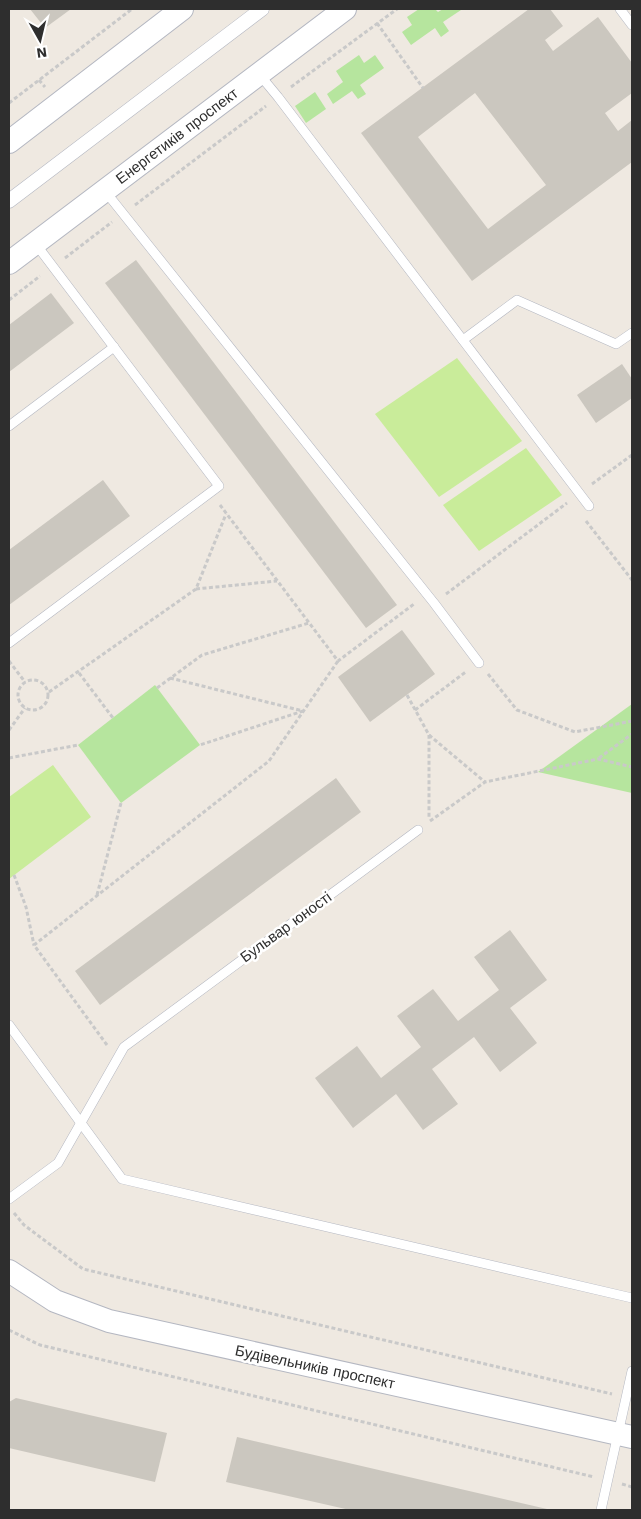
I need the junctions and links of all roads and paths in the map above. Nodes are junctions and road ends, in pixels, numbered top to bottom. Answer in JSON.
{"nodes":[{"id":1,"x":132,"y":9,"type":"edge"},
{"id":2,"x":182,"y":9,"type":"edge"},
{"id":3,"x":262,"y":9,"type":"edge"},
{"id":4,"x":345,"y":9,"type":"edge"},
{"id":5,"x":620,"y":9,"type":"edge"},
{"id":6,"x":394,"y":10,"type":"edge"},
{"id":7,"x":377,"y":23,"type":"junction"},
{"id":8,"x":632,"y":25,"type":"edge"},
{"id":9,"x":259,"y":74,"type":"junction"},
{"id":10,"x":423,"y":88,"type":"dead end"},
{"id":11,"x":278,"y":97,"type":"junction"},
{"id":12,"x":9,"y":103,"type":"edge"},
{"id":13,"x":9,"y":142,"type":"edge"},
{"id":14,"x":105,"y":191,"type":"junction"},
{"id":15,"x":9,"y":202,"type":"edge"},
{"id":16,"x":123,"y":214,"type":"junction"},
{"id":17,"x":35,"y":243,"type":"junction"},
{"id":18,"x":9,"y":263,"type":"edge"},
{"id":19,"x":632,"y":332,"type":"edge"},
{"id":20,"x":463,"y":340,"type":"junction"},
{"id":21,"x":114,"y":348,"type":"junction"},
{"id":22,"x":9,"y":426,"type":"edge"},
{"id":23,"x":632,"y":455,"type":"edge"},
{"id":24,"x":211,"y":492,"type":"junction"},
{"id":25,"x":580,"y":493,"type":"junction"},
{"id":26,"x":570,"y":501,"type":"junction"},
{"id":27,"x":589,"y":506,"type":"dead end"},
{"id":28,"x":226,"y":513,"type":"junction"},
{"id":29,"x":632,"y":580,"type":"edge"},
{"id":30,"x":277,"y":581,"type":"junction"},
{"id":31,"x":196,"y":589,"type":"junction"},
{"id":32,"x":427,"y":595,"type":"junction"},
{"id":33,"x":434,"y":603,"type":"junction"},
{"id":34,"x":309,"y":623,"type":"junction"},
{"id":35,"x":9,"y":643,"type":"edge"},
{"id":36,"x":9,"y":661,"type":"edge"},
{"id":37,"x":338,"y":661,"type":"junction"},
{"id":38,"x":479,"y":663,"type":"junction"},
{"id":39,"x":79,"y":672,"type":"junction"},
{"id":40,"x":170,"y":678,"type":"junction"},
{"id":41,"x":25,"y":682,"type":"junction"},
{"id":42,"x":157,"y":688,"type":"dead end"},
{"id":43,"x":49,"y":692,"type":"junction"},
{"id":44,"x":407,"y":695,"type":"dead end"},
{"id":45,"x":25,"y":708,"type":"junction"},
{"id":46,"x":415,"y":710,"type":"junction"},
{"id":47,"x":303,"y":711,"type":"junction"},
{"id":48,"x":113,"y":718,"type":"dead end"},
{"id":49,"x":632,"y":722,"type":"edge"},
{"id":50,"x":9,"y":730,"type":"edge"},
{"id":51,"x":632,"y":734,"type":"edge"},
{"id":52,"x":429,"y":735,"type":"junction"},
{"id":53,"x":78,"y":745,"type":"dead end"},
{"id":54,"x":200,"y":745,"type":"dead end"},
{"id":55,"x":9,"y":758,"type":"edge"},
{"id":56,"x":598,"y":759,"type":"junction"},
{"id":57,"x":632,"y":766,"type":"edge"},
{"id":58,"x":485,"y":782,"type":"junction"},
{"id":59,"x":121,"y":803,"type":"dead end"},
{"id":60,"x":429,"y":822,"type":"junction"},
{"id":61,"x":418,"y":830,"type":"joint"},
{"id":62,"x":14,"y":875,"type":"dead end"},
{"id":63,"x":96,"y":896,"type":"junction"},
{"id":64,"x":34,"y":944,"type":"junction"},
{"id":65,"x":9,"y":1025,"type":"edge"},
{"id":66,"x":117,"y":1059,"type":"junction"},
{"id":67,"x":81,"y":1122,"type":"junction"},
{"id":68,"x":9,"y":1199,"type":"edge"},
{"id":69,"x":9,"y":1206,"type":"edge"},
{"id":70,"x":9,"y":1271,"type":"edge"},
{"id":71,"x":632,"y":1298,"type":"edge"},
{"id":72,"x":9,"y":1330,"type":"edge"},
{"id":73,"x":632,"y":1371,"type":"edge"},
{"id":74,"x":626,"y":1397,"type":"junction"},
{"id":75,"x":625,"y":1435,"type":"edge"},
{"id":76,"x":607,"y":1481,"type":"junction"},
{"id":77,"x":632,"y":1487,"type":"edge"},
{"id":78,"x":601,"y":1510,"type":"edge"}],
"edges":[{"from":1,"to":12,"type":"path"},
{"from":2,"to":13,"type":"street"},
{"from":3,"to":15,"type":"street"},
{"from":4,"to":9,"type":"street","name":"Енергетиків проспект"},
{"from":5,"to":8,"type":"lane"},
{"from":6,"to":7,"type":"path"},
{"from":7,"to":10,"type":"path"},
{"from":7,"to":11,"type":"path"},
{"from":9,"to":11,"type":"lane"},
{"from":9,"to":14,"type":"street","name":"Енергетиків проспект"},
{"from":11,"to":16,"type":"path"},
{"from":11,"to":20,"type":"lane"},
{"from":14,"to":16,"type":"lane"},
{"from":14,"to":17,"type":"street","name":"Енергетиків проспект"},
{"from":16,"to":32,"type":"lane"},
{"from":17,"to":18,"type":"street","name":"Енергетиків проспект"},
{"from":17,"to":21,"type":"lane"},
{"from":19,"to":20,"type":"lane"},
{"from":20,"to":25,"type":"lane"},
{"from":21,"to":22,"type":"lane"},
{"from":21,"to":24,"type":"lane"},
{"from":23,"to":25,"type":"path"},
{"from":24,"to":28,"type":"path"},
{"from":24,"to":35,"type":"lane"},
{"from":25,"to":26,"type":"path"},
{"from":25,"to":27,"type":"lane"},
{"from":26,"to":29,"type":"path"},
{"from":26,"to":33,"type":"path"},
{"from":28,"to":30,"type":"path"},
{"from":28,"to":31,"type":"path"},
{"from":30,"to":31,"type":"path"},
{"from":30,"to":34,"type":"path"},
{"from":31,"to":39,"type":"path"},
{"from":32,"to":33,"type":"lane"},
{"from":32,"to":37,"type":"path"},
{"from":33,"to":38,"type":"lane"},
{"from":34,"to":37,"type":"path"},
{"from":34,"to":40,"type":"path"},
{"from":36,"to":41,"type":"path"},
{"from":37,"to":47,"type":"path"},
{"from":38,"to":46,"type":"path"},
{"from":38,"to":49,"type":"path"},
{"from":39,"to":43,"type":"path"},
{"from":39,"to":48,"type":"path"},
{"from":40,"to":42,"type":"path"},
{"from":40,"to":47,"type":"path"},
{"from":41,"to":43,"type":"path"},
{"from":41,"to":45,"type":"path"},
{"from":43,"to":45,"type":"path"},
{"from":44,"to":46,"type":"path"},
{"from":45,"to":50,"type":"path"},
{"from":46,"to":52,"type":"path"},
{"from":47,"to":54,"type":"path"},
{"from":47,"to":63,"type":"path"},
{"from":51,"to":56,"type":"path"},
{"from":52,"to":58,"type":"path"},
{"from":52,"to":60,"type":"path"},
{"from":53,"to":55,"type":"path"},
{"from":56,"to":57,"type":"path"},
{"from":56,"to":58,"type":"path"},
{"from":58,"to":60,"type":"path"},
{"from":59,"to":63,"type":"path"},
{"from":60,"to":61,"type":"path"},
{"from":61,"to":66,"type":"lane","name":"Бульвар юності"},
{"from":62,"to":64,"type":"path"},
{"from":63,"to":64,"type":"path"},
{"from":64,"to":66,"type":"path"},
{"from":65,"to":67,"type":"lane"},
{"from":66,"to":67,"type":"lane","name":"Бульвар юності"},
{"from":67,"to":68,"type":"lane","name":"Бульвар юності"},
{"from":67,"to":71,"type":"lane"},
{"from":69,"to":74,"type":"path"},
{"from":70,"to":75,"type":"street","name":"Будівельників проспект"},
{"from":72,"to":76,"type":"path"},
{"from":73,"to":74,"type":"lane"},
{"from":74,"to":75,"type":"lane"},
{"from":75,"to":76,"type":"lane"},
{"from":76,"to":77,"type":"path"},
{"from":76,"to":78,"type":"lane"}]}
